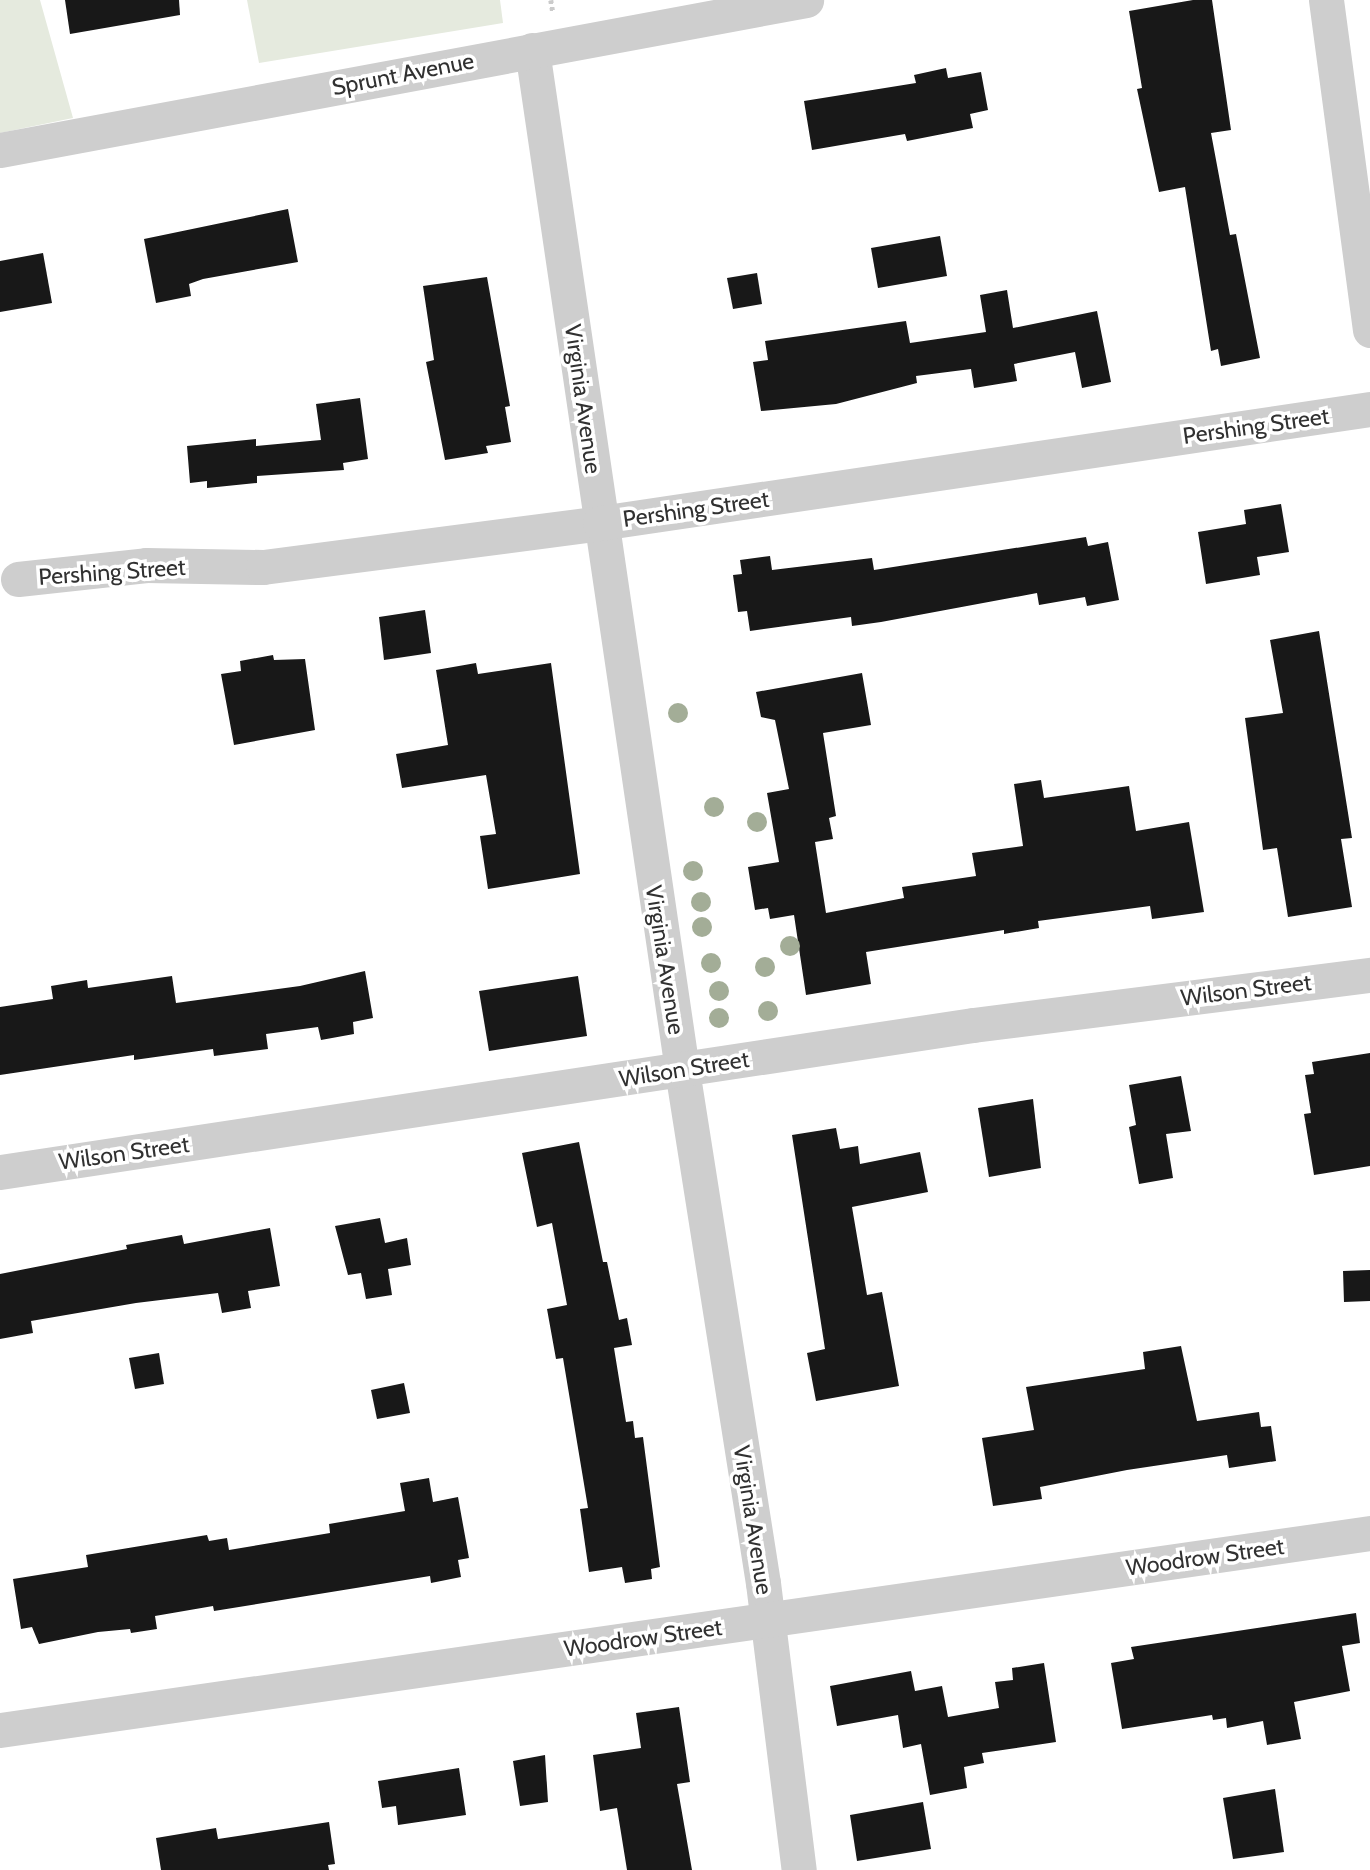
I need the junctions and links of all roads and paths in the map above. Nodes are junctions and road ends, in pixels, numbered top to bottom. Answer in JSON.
{"nodes":[{"id":1,"x":806,"y":0,"type":"edge"},
{"id":2,"x":1326,"y":0,"type":"edge"},
{"id":3,"x":532,"y":50,"type":"junction"},
{"id":4,"x":0,"y":150,"type":"edge"},
{"id":5,"x":1370,"y":330,"type":"edge"},
{"id":6,"x":1370,"y":409,"type":"edge"},
{"id":7,"x":600,"y":523,"type":"junction"},
{"id":8,"x":18,"y":579,"type":"dead end"},
{"id":9,"x":1370,"y":975,"type":"edge"},
{"id":10,"x":682,"y":1070,"type":"junction"},
{"id":11,"x":0,"y":1172,"type":"edge"},
{"id":12,"x":1370,"y":1532,"type":"edge"},
{"id":13,"x":768,"y":1620,"type":"junction"},
{"id":14,"x":0,"y":1730,"type":"edge"},
{"id":15,"x":799,"y":1870,"type":"edge"}],
"edges":[{"from":1,"to":3,"type":"street","name":"Sprunt Avenue"},
{"from":2,"to":5,"type":"street"},
{"from":3,"to":4,"type":"street","name":"Sprunt Avenue"},
{"from":3,"to":7,"type":"street","name":"Virginia Avenue"},
{"from":6,"to":7,"type":"street","name":"Pershing Street"},
{"from":7,"to":8,"type":"street","name":"Pershing Street"},
{"from":7,"to":10,"type":"street","name":"Virginia Avenue"},
{"from":9,"to":10,"type":"street","name":"Wilson Street"},
{"from":10,"to":11,"type":"street","name":"Wilson Street"},
{"from":10,"to":13,"type":"street","name":"Virginia Avenue"},
{"from":12,"to":13,"type":"street","name":"Woodrow Street"},
{"from":13,"to":14,"type":"street","name":"Woodrow Street"},
{"from":13,"to":15,"type":"street","name":"Virginia Avenue"}]}
